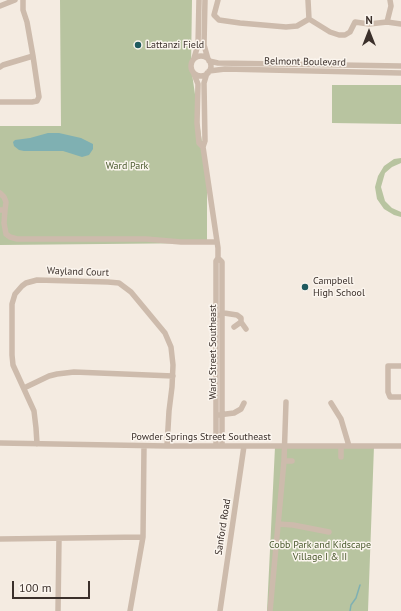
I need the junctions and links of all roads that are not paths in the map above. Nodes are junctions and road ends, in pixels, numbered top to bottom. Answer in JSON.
{"nodes":[{"id":1,"x":15,"y":0,"type":"edge"},
{"id":2,"x":23,"y":0,"type":"edge"},
{"id":3,"x":199,"y":0,"type":"edge"},
{"id":4,"x":205,"y":0,"type":"edge"},
{"id":5,"x":218,"y":0,"type":"edge"},
{"id":6,"x":308,"y":0,"type":"edge"},
{"id":7,"x":390,"y":0,"type":"edge"},
{"id":8,"x":0,"y":6,"type":"edge"},
{"id":9,"x":309,"y":20,"type":"junction"},
{"id":10,"x":387,"y":22,"type":"junction"},
{"id":11,"x":401,"y":24,"type":"edge"},
{"id":12,"x":33,"y":56,"type":"junction"},
{"id":13,"x":194,"y":58,"type":"junction"},
{"id":14,"x":209,"y":60,"type":"junction"},
{"id":15,"x":318,"y":64,"type":"junction"},
{"id":16,"x":401,"y":66,"type":"edge"},
{"id":17,"x":0,"y":67,"type":"edge"},
{"id":18,"x":318,"y":71,"type":"junction"},
{"id":19,"x":193,"y":72,"type":"junction"},
{"id":20,"x":208,"y":72,"type":"junction"},
{"id":21,"x":401,"y":73,"type":"edge"},
{"id":22,"x":0,"y":102,"type":"edge"},
{"id":23,"x":202,"y":147,"type":"junction"},
{"id":24,"x":0,"y":193,"type":"edge"},
{"id":25,"x":2,"y":210,"type":"edge"},
{"id":26,"x":217,"y":242,"type":"junction"},
{"id":27,"x":218,"y":258,"type":"junction"},
{"id":28,"x":222,"y":314,"type":"junction"},
{"id":29,"x":216,"y":320,"type":"junction"},
{"id":30,"x":241,"y":322,"type":"junction"},
{"id":31,"x":234,"y":328,"type":"dead end"},
{"id":32,"x":246,"y":329,"type":"dead end"},
{"id":33,"x":401,"y":366,"type":"edge"},
{"id":34,"x":173,"y":376,"type":"junction"},
{"id":35,"x":24,"y":388,"type":"junction"},
{"id":36,"x":401,"y":397,"type":"edge"},
{"id":37,"x":286,"y":402,"type":"dead end"},
{"id":38,"x":244,"y":403,"type":"dead end"},
{"id":39,"x":331,"y":403,"type":"dead end"},
{"id":40,"x":219,"y":415,"type":"junction"},
{"id":41,"x":0,"y":443,"type":"edge"},
{"id":42,"x":37,"y":444,"type":"junction"},
{"id":43,"x":144,"y":446,"type":"junction"},
{"id":44,"x":167,"y":446,"type":"junction"},
{"id":45,"x":219,"y":446,"type":"junction"},
{"id":46,"x":244,"y":446,"type":"junction"},
{"id":47,"x":285,"y":446,"type":"junction"},
{"id":48,"x":341,"y":446,"type":"junction"},
{"id":49,"x":349,"y":446,"type":"junction"},
{"id":50,"x":401,"y":446,"type":"edge"},
{"id":51,"x":341,"y":457,"type":"dead end"},
{"id":52,"x":284,"y":461,"type":"junction"},
{"id":53,"x":292,"y":461,"type":"dead end"},
{"id":54,"x":278,"y":524,"type":"junction"},
{"id":55,"x":329,"y":532,"type":"dead end"},
{"id":56,"x":143,"y":537,"type":"junction"},
{"id":57,"x":0,"y":539,"type":"edge"},
{"id":58,"x":59,"y":539,"type":"junction"},
{"id":59,"x":58,"y":611,"type":"edge"},
{"id":60,"x":130,"y":611,"type":"edge"},
{"id":61,"x":220,"y":611,"type":"edge"},
{"id":62,"x":270,"y":611,"type":"edge"}],
"edges":[{"from":1,"to":8,"type":"street"},
{"from":2,"to":12,"type":"street"},
{"from":3,"to":13,"type":"street","name":"Ward Street Southeast"},
{"from":4,"to":14,"type":"street","name":"Ward Street Southeast"},
{"from":5,"to":9,"type":"street"},
{"from":6,"to":9,"type":"street"},
{"from":7,"to":10,"type":"street"},
{"from":9,"to":10,"type":"street"},
{"from":10,"to":11,"type":"street"},
{"from":12,"to":17,"type":"street"},
{"from":12,"to":22,"type":"street"},
{"from":13,"to":14,"type":"street"},
{"from":13,"to":19,"type":"street","name":"Ward Street Southeast"},
{"from":14,"to":15,"type":"street","name":"Belmont Boulevard"},
{"from":14,"to":20,"type":"street","name":"Ward Street Southeast"},
{"from":15,"to":16,"type":"street","name":"Belmont Boulevard"},
{"from":15,"to":18,"type":"street"},
{"from":18,"to":20,"type":"street","name":"Belmont Boulevard"},
{"from":18,"to":21,"type":"street","name":"Belmont Boulevard"},
{"from":19,"to":20,"type":"street"},
{"from":19,"to":23,"type":"street","name":"Ward Street Southeast"},
{"from":20,"to":23,"type":"street","name":"Ward Street Southeast"},
{"from":23,"to":26,"type":"street","name":"Ward Street Southeast"},
{"from":24,"to":25,"type":"street"},
{"from":25,"to":26,"type":"street"},
{"from":26,"to":27,"type":"street","name":"Ward Street Southeast"},
{"from":27,"to":28,"type":"street","name":"Ward Street Southeast"},
{"from":27,"to":29,"type":"street","name":"Ward Street Southeast"},
{"from":28,"to":29,"type":"street"},
{"from":28,"to":30,"type":"street"},
{"from":28,"to":40,"type":"street","name":"Ward Street Southeast"},
{"from":29,"to":40,"type":"street","name":"Ward Street Southeast"},
{"from":30,"to":31,"type":"street"},
{"from":30,"to":32,"type":"street"},
{"from":33,"to":36,"type":"street"},
{"from":34,"to":35,"type":"street"},
{"from":34,"to":35,"type":"street","name":"Wayland Court"},
{"from":34,"to":44,"type":"street","name":"Wayland Court"},
{"from":35,"to":42,"type":"street","name":"Wayland Court"},
{"from":37,"to":47,"type":"street"},
{"from":38,"to":40,"type":"street"},
{"from":39,"to":49,"type":"street"},
{"from":40,"to":45,"type":"street","name":"Ward Street Southeast"},
{"from":41,"to":42,"type":"street","name":"Powder Springs Street Southeast"},
{"from":42,"to":43,"type":"street","name":"Powder Springs Street Southeast"},
{"from":43,"to":44,"type":"street","name":"Powder Springs Street Southeast"},
{"from":43,"to":56,"type":"street"},
{"from":44,"to":45,"type":"street","name":"Powder Springs Street Southeast"},
{"from":45,"to":46,"type":"street","name":"Powder Springs Street Southeast"},
{"from":46,"to":47,"type":"street","name":"Powder Springs Street Southeast"},
{"from":46,"to":61,"type":"street","name":"Sanford Road"},
{"from":47,"to":48,"type":"street","name":"Powder Springs Street Southeast"},
{"from":47,"to":52,"type":"street"},
{"from":48,"to":49,"type":"street","name":"Powder Springs Street Southeast"},
{"from":48,"to":51,"type":"street"},
{"from":49,"to":50,"type":"street","name":"Powder Springs Street Southeast"},
{"from":52,"to":53,"type":"street"},
{"from":52,"to":54,"type":"street"},
{"from":54,"to":55,"type":"street"},
{"from":54,"to":62,"type":"street"},
{"from":56,"to":58,"type":"street"},
{"from":56,"to":60,"type":"street"},
{"from":57,"to":58,"type":"street"},
{"from":58,"to":59,"type":"street"}]}
